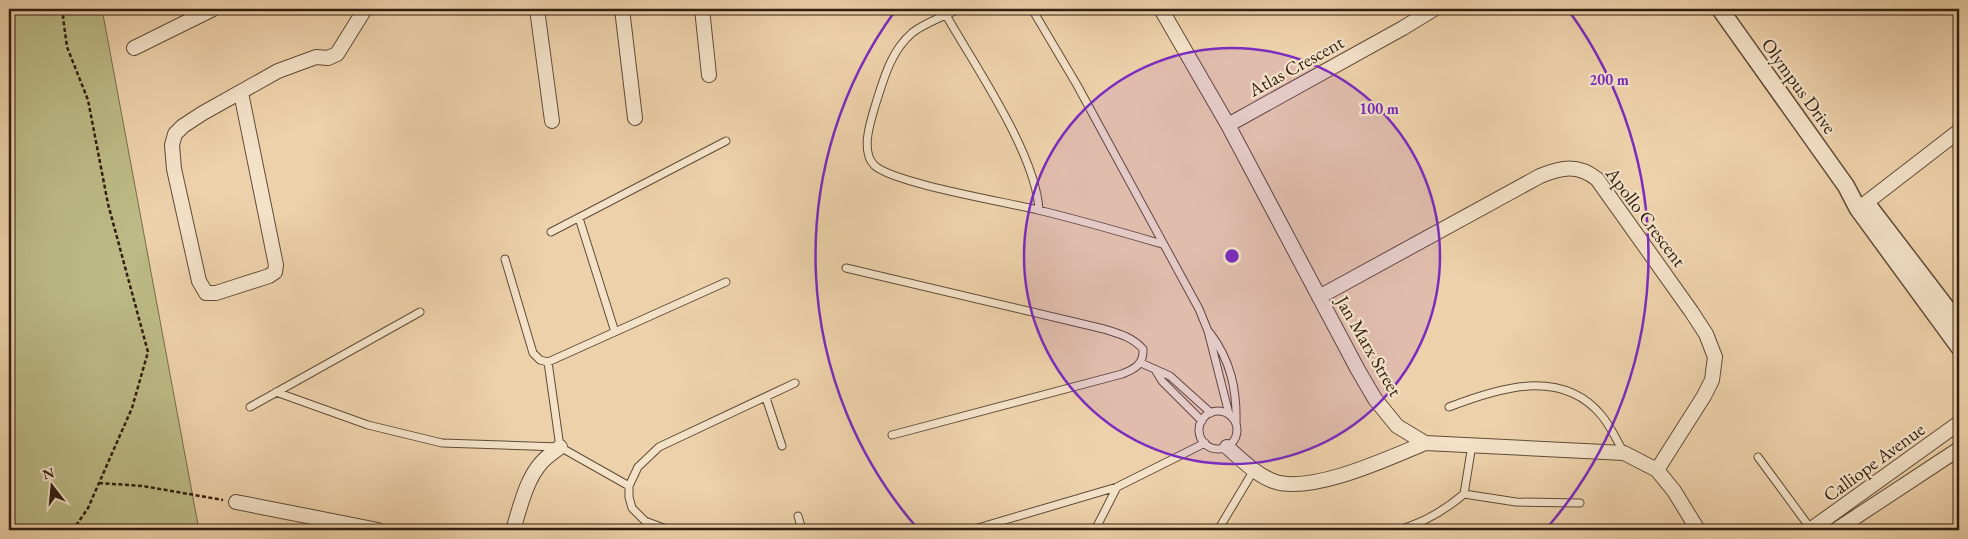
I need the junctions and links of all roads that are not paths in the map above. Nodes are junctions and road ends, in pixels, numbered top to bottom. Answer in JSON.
{"nodes":[{"id":1,"x":213,"y":9,"type":"edge"},
{"id":2,"x":364,"y":9,"type":"edge"},
{"id":3,"x":537,"y":9,"type":"edge"},
{"id":4,"x":622,"y":9,"type":"edge"},
{"id":5,"x":702,"y":9,"type":"edge"},
{"id":6,"x":959,"y":9,"type":"edge"},
{"id":7,"x":1032,"y":9,"type":"edge"},
{"id":8,"x":1161,"y":9,"type":"edge"},
{"id":9,"x":1434,"y":9,"type":"edge"},
{"id":10,"x":1720,"y":9,"type":"edge"},
{"id":11,"x":946,"y":16,"type":"junction"},
{"id":12,"x":134,"y":48,"type":"dead end"},
{"id":13,"x":709,"y":75,"type":"dead end"},
{"id":14,"x":241,"y":93,"type":"junction"},
{"id":15,"x":635,"y":118,"type":"dead end"},
{"id":16,"x":552,"y":122,"type":"dead end"},
{"id":17,"x":1228,"y":125,"type":"junction"},
{"id":18,"x":1959,"y":131,"type":"edge"},
{"id":19,"x":726,"y":141,"type":"dead end"},
{"id":20,"x":1862,"y":206,"type":"junction"},
{"id":21,"x":1039,"y":210,"type":"junction"},
{"id":22,"x":579,"y":218,"type":"junction"},
{"id":23,"x":552,"y":232,"type":"dead end"},
{"id":24,"x":1162,"y":244,"type":"junction"},
{"id":25,"x":505,"y":259,"type":"dead end"},
{"id":26,"x":846,"y":268,"type":"dead end"},
{"id":27,"x":726,"y":282,"type":"dead end"},
{"id":28,"x":1319,"y":298,"type":"junction"},
{"id":29,"x":420,"y":312,"type":"dead end"},
{"id":30,"x":1959,"y":324,"type":"edge"},
{"id":31,"x":1208,"y":331,"type":"junction"},
{"id":32,"x":615,"y":332,"type":"junction"},
{"id":33,"x":1959,"y":348,"type":"edge"},
{"id":34,"x":548,"y":362,"type":"junction"},
{"id":35,"x":1141,"y":363,"type":"junction"},
{"id":36,"x":1156,"y":371,"type":"junction"},
{"id":37,"x":795,"y":383,"type":"dead end"},
{"id":38,"x":276,"y":392,"type":"junction"},
{"id":39,"x":766,"y":398,"type":"junction"},
{"id":40,"x":250,"y":407,"type":"dead end"},
{"id":41,"x":1449,"y":407,"type":"dead end"},
{"id":42,"x":1211,"y":413,"type":"junction"},
{"id":43,"x":1228,"y":414,"type":"junction"},
{"id":44,"x":1202,"y":421,"type":"junction"},
{"id":45,"x":1959,"y":423,"type":"edge"},
{"id":46,"x":1236,"y":424,"type":"junction"},
{"id":47,"x":892,"y":435,"type":"dead end"},
{"id":48,"x":1205,"y":443,"type":"junction"},
{"id":49,"x":1425,"y":443,"type":"junction"},
{"id":50,"x":1472,"y":445,"type":"junction"},
{"id":51,"x":782,"y":446,"type":"dead end"},
{"id":52,"x":560,"y":447,"type":"junction"},
{"id":53,"x":1227,"y":447,"type":"junction"},
{"id":54,"x":1959,"y":449,"type":"edge"},
{"id":55,"x":1624,"y":453,"type":"junction"},
{"id":56,"x":1758,"y":457,"type":"dead end"},
{"id":57,"x":1254,"y":470,"type":"junction"},
{"id":58,"x":1657,"y":470,"type":"junction"},
{"id":59,"x":628,"y":486,"type":"junction"},
{"id":60,"x":1116,"y":487,"type":"junction"},
{"id":61,"x":1464,"y":494,"type":"junction"},
{"id":62,"x":236,"y":502,"type":"road end"},
{"id":63,"x":1580,"y":503,"type":"dead end"},
{"id":64,"x":1835,"y":513,"type":"junction"},
{"id":65,"x":798,"y":516,"type":"dead end"},
{"id":66,"x":1842,"y":529,"type":"edge"},
{"id":67,"x":378,"y":530,"type":"edge"},
{"id":68,"x":513,"y":530,"type":"edge"},
{"id":69,"x":668,"y":530,"type":"edge"},
{"id":70,"x":802,"y":530,"type":"edge"},
{"id":71,"x":970,"y":530,"type":"edge"},
{"id":72,"x":1094,"y":530,"type":"edge"},
{"id":73,"x":1218,"y":530,"type":"edge"},
{"id":74,"x":1398,"y":530,"type":"edge"},
{"id":75,"x":1698,"y":530,"type":"edge"},
{"id":76,"x":1811,"y":530,"type":"edge"}],
"edges":[{"from":1,"to":12,"type":"street"},
{"from":2,"to":14,"type":"street"},
{"from":3,"to":16,"type":"street"},
{"from":4,"to":15,"type":"street"},
{"from":5,"to":13,"type":"street"},
{"from":6,"to":11,"type":"lane"},
{"from":7,"to":24,"type":"lane"},
{"from":8,"to":17,"type":"street","name":"Jan Marx Street"},
{"from":9,"to":17,"type":"street","name":"Atlas Crescent"},
{"from":10,"to":20,"type":"street","name":"Olympus Drive"},
{"from":11,"to":21,"type":"lane"},
{"from":11,"to":21,"type":"lane"},
{"from":14,"to":14,"type":"street"},
{"from":17,"to":28,"type":"street","name":"Jan Marx Street"},
{"from":18,"to":20,"type":"street"},
{"from":19,"to":22,"type":"lane"},
{"from":20,"to":30,"type":"street","name":"Olympus Drive"},
{"from":20,"to":33,"type":"street","name":"Olympus Drive"},
{"from":21,"to":24,"type":"lane"},
{"from":22,"to":23,"type":"lane"},
{"from":22,"to":32,"type":"lane"},
{"from":24,"to":31,"type":"lane"},
{"from":25,"to":34,"type":"lane"},
{"from":26,"to":35,"type":"lane"},
{"from":27,"to":32,"type":"lane"},
{"from":28,"to":49,"type":"street","name":"Jan Marx Street"},
{"from":28,"to":58,"type":"street","name":"Apollo Crescent"},
{"from":29,"to":38,"type":"lane"},
{"from":31,"to":43,"type":"lane"},
{"from":31,"to":46,"type":"lane"},
{"from":32,"to":34,"type":"lane"},
{"from":34,"to":52,"type":"lane"},
{"from":35,"to":36,"type":"lane"},
{"from":35,"to":47,"type":"lane"},
{"from":36,"to":42,"type":"lane"},
{"from":36,"to":44,"type":"lane"},
{"from":37,"to":39,"type":"lane"},
{"from":38,"to":40,"type":"lane"},
{"from":38,"to":52,"type":"lane"},
{"from":39,"to":51,"type":"lane"},
{"from":39,"to":59,"type":"lane"},
{"from":41,"to":55,"type":"lane"},
{"from":42,"to":43,"type":"lane"},
{"from":42,"to":44,"type":"lane"},
{"from":43,"to":46,"type":"lane"},
{"from":44,"to":48,"type":"lane"},
{"from":45,"to":64,"type":"street","name":"Calliope Avenue"},
{"from":46,"to":53,"type":"lane"},
{"from":48,"to":53,"type":"lane"},
{"from":48,"to":60,"type":"lane"},
{"from":49,"to":50,"type":"street","name":"Jan Marx Street"},
{"from":49,"to":57,"type":"street"},
{"from":50,"to":55,"type":"street","name":"Jan Marx Street"},
{"from":50,"to":61,"type":"lane"},
{"from":52,"to":59,"type":"lane"},
{"from":52,"to":68,"type":"street"},
{"from":53,"to":57,"type":"street"},
{"from":54,"to":66,"type":"street","name":"Calliope Avenue"},
{"from":55,"to":58,"type":"street","name":"Jan Marx Street"},
{"from":56,"to":76,"type":"lane"},
{"from":57,"to":73,"type":"lane"},
{"from":58,"to":75,"type":"street","name":"Jan Marx Street"},
{"from":59,"to":69,"type":"lane"},
{"from":60,"to":71,"type":"lane"},
{"from":60,"to":72,"type":"lane"},
{"from":61,"to":63,"type":"lane"},
{"from":61,"to":74,"type":"lane"},
{"from":62,"to":67,"type":"street"},
{"from":64,"to":66,"type":"street"},
{"from":64,"to":76,"type":"street","name":"Calliope Avenue"},
{"from":65,"to":70,"type":"lane"}]}
